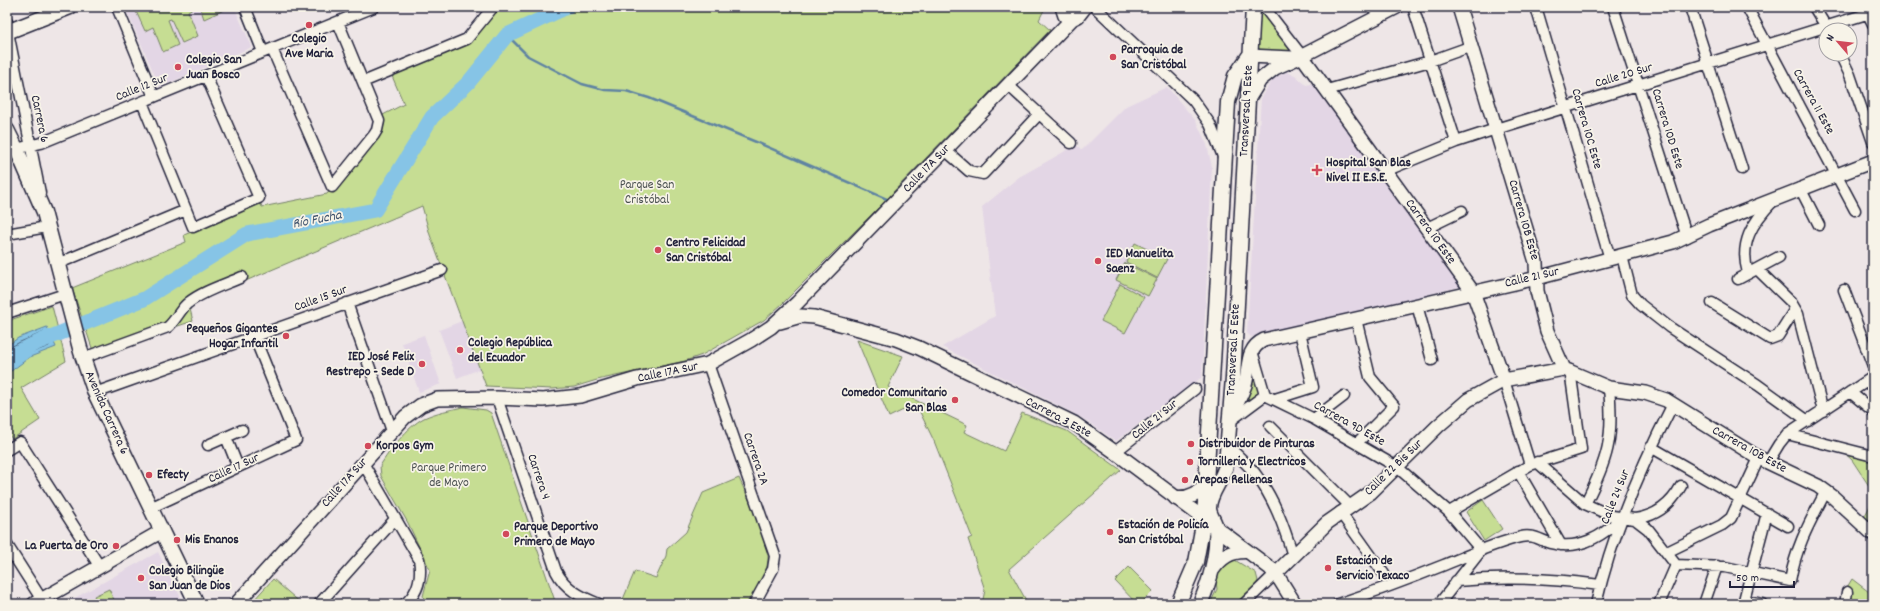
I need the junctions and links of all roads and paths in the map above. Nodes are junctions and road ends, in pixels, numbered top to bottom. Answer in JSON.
{"nodes":[{"id":1,"x":46,"y":7,"type":"edge"},
{"id":2,"x":70,"y":7,"type":"edge"},
{"id":3,"x":118,"y":7,"type":"edge"},
{"id":4,"x":245,"y":7,"type":"edge"},
{"id":5,"x":373,"y":7,"type":"edge"},
{"id":6,"x":493,"y":7,"type":"edge"},
{"id":7,"x":1095,"y":7,"type":"edge"},
{"id":8,"x":1253,"y":7,"type":"edge"},
{"id":9,"x":1264,"y":7,"type":"edge"},
{"id":10,"x":1397,"y":7,"type":"edge"},
{"id":11,"x":1413,"y":7,"type":"edge"},
{"id":12,"x":1459,"y":7,"type":"edge"},
{"id":13,"x":1536,"y":7,"type":"edge"},
{"id":14,"x":1613,"y":7,"type":"edge"},
{"id":15,"x":1690,"y":7,"type":"edge"},
{"id":16,"x":1747,"y":7,"type":"edge"},
{"id":17,"x":1814,"y":7,"type":"edge"},
{"id":18,"x":1074,"y":11,"type":"edge"},
{"id":19,"x":1380,"y":11,"type":"edge"},
{"id":20,"x":1871,"y":13,"type":"edge"},
{"id":21,"x":338,"y":22,"type":"junction"},
{"id":22,"x":1823,"y":22,"type":"edge"},
{"id":23,"x":1845,"y":22,"type":"edge"},
{"id":24,"x":1873,"y":24,"type":"edge"},
{"id":25,"x":7,"y":26,"type":"edge"},
{"id":26,"x":1818,"y":31,"type":"edge"},
{"id":27,"x":1767,"y":45,"type":"junction"},
{"id":28,"x":1472,"y":46,"type":"junction"},
{"id":29,"x":268,"y":50,"type":"junction"},
{"id":30,"x":1250,"y":56,"type":"junction"},
{"id":31,"x":1302,"y":56,"type":"junction"},
{"id":32,"x":1430,"y":61,"type":"junction"},
{"id":33,"x":1844,"y":62,"type":"edge"},
{"id":34,"x":1708,"y":64,"type":"junction"},
{"id":35,"x":206,"y":76,"type":"junction"},
{"id":36,"x":363,"y":82,"type":"junction"},
{"id":37,"x":1008,"y":85,"type":"junction"},
{"id":38,"x":1640,"y":85,"type":"junction"},
{"id":39,"x":1327,"y":90,"type":"junction"},
{"id":40,"x":154,"y":97,"type":"junction"},
{"id":41,"x":1247,"y":101,"type":"junction"},
{"id":42,"x":142,"y":102,"type":"junction"},
{"id":43,"x":1567,"y":107,"type":"junction"},
{"id":44,"x":1039,"y":114,"type":"junction"},
{"id":45,"x":1496,"y":129,"type":"junction"},
{"id":46,"x":7,"y":130,"type":"edge"},
{"id":47,"x":1456,"y":142,"type":"junction"},
{"id":48,"x":1873,"y":142,"type":"edge"},
{"id":49,"x":1071,"y":143,"type":"dead end"},
{"id":50,"x":31,"y":147,"type":"junction"},
{"id":51,"x":945,"y":150,"type":"junction"},
{"id":52,"x":12,"y":151,"type":"edge"},
{"id":53,"x":1873,"y":161,"type":"edge"},
{"id":54,"x":1225,"y":162,"type":"junction"},
{"id":55,"x":1244,"y":166,"type":"joint"},
{"id":56,"x":1742,"y":169,"type":"dead end"},
{"id":57,"x":1385,"y":170,"type":"junction"},
{"id":58,"x":1838,"y":175,"type":"junction"},
{"id":59,"x":1800,"y":188,"type":"junction"},
{"id":60,"x":1777,"y":197,"type":"junction"},
{"id":61,"x":186,"y":210,"type":"junction"},
{"id":62,"x":1855,"y":210,"type":"dead end"},
{"id":63,"x":1462,"y":211,"type":"dead end"},
{"id":64,"x":44,"y":212,"type":"junction"},
{"id":65,"x":1819,"y":225,"type":"dead end"},
{"id":66,"x":47,"y":227,"type":"junction"},
{"id":67,"x":1427,"y":228,"type":"junction"},
{"id":68,"x":7,"y":234,"type":"edge"},
{"id":69,"x":1687,"y":237,"type":"junction"},
{"id":70,"x":1616,"y":257,"type":"junction"},
{"id":71,"x":1779,"y":257,"type":"dead end"},
{"id":72,"x":57,"y":264,"type":"junction"},
{"id":73,"x":442,"y":270,"type":"dead end"},
{"id":74,"x":1753,"y":271,"type":"junction"},
{"id":75,"x":242,"y":277,"type":"dead end"},
{"id":76,"x":1537,"y":278,"type":"junction"},
{"id":77,"x":1738,"y":279,"type":"dead end"},
{"id":78,"x":812,"y":288,"type":"junction"},
{"id":79,"x":1844,"y":290,"type":"dead end"},
{"id":80,"x":1473,"y":292,"type":"junction"},
{"id":81,"x":65,"y":294,"type":"junction"},
{"id":82,"x":347,"y":303,"type":"junction"},
{"id":83,"x":1712,"y":303,"type":"dead end"},
{"id":84,"x":1417,"y":305,"type":"junction"},
{"id":85,"x":1795,"y":309,"type":"junction"},
{"id":86,"x":7,"y":313,"type":"edge"},
{"id":87,"x":814,"y":317,"type":"junction"},
{"id":88,"x":1356,"y":319,"type":"junction"},
{"id":89,"x":776,"y":323,"type":"junction"},
{"id":90,"x":1300,"y":332,"type":"junction"},
{"id":91,"x":254,"y":336,"type":"junction"},
{"id":92,"x":1252,"y":351,"type":"junction"},
{"id":93,"x":83,"y":358,"type":"junction"},
{"id":94,"x":1432,"y":360,"type":"dead end"},
{"id":95,"x":708,"y":364,"type":"junction"},
{"id":96,"x":1873,"y":366,"type":"edge"},
{"id":97,"x":1567,"y":370,"type":"junction"},
{"id":98,"x":1873,"y":377,"type":"edge"},
{"id":99,"x":1504,"y":380,"type":"junction"},
{"id":100,"x":1610,"y":388,"type":"junction"},
{"id":101,"x":1195,"y":389,"type":"dead end"},
{"id":102,"x":1850,"y":392,"type":"junction"},
{"id":103,"x":95,"y":393,"type":"junction"},
{"id":104,"x":1265,"y":394,"type":"junction"},
{"id":105,"x":1344,"y":396,"type":"dead end"},
{"id":106,"x":497,"y":398,"type":"junction"},
{"id":107,"x":1275,"y":400,"type":"junction"},
{"id":108,"x":1673,"y":404,"type":"junction"},
{"id":109,"x":1873,"y":410,"type":"edge"},
{"id":110,"x":1823,"y":411,"type":"junction"},
{"id":111,"x":1230,"y":419,"type":"junction"},
{"id":112,"x":1314,"y":419,"type":"junction"},
{"id":113,"x":1808,"y":421,"type":"junction"},
{"id":114,"x":1270,"y":426,"type":"dead end"},
{"id":115,"x":242,"y":430,"type":"dead end"},
{"id":116,"x":392,"y":430,"type":"junction"},
{"id":117,"x":1787,"y":434,"type":"junction"},
{"id":118,"x":226,"y":437,"type":"junction"},
{"id":119,"x":1356,"y":443,"type":"junction"},
{"id":120,"x":208,"y":444,"type":"dead end"},
{"id":121,"x":1228,"y":446,"type":"junction"},
{"id":122,"x":1651,"y":447,"type":"junction"},
{"id":123,"x":7,"y":450,"type":"edge"},
{"id":124,"x":1115,"y":452,"type":"junction"},
{"id":125,"x":1873,"y":456,"type":"edge"},
{"id":126,"x":1764,"y":460,"type":"junction"},
{"id":127,"x":363,"y":464,"type":"junction"},
{"id":128,"x":1534,"y":464,"type":"junction"},
{"id":129,"x":238,"y":467,"type":"junction"},
{"id":130,"x":1397,"y":467,"type":"junction"},
{"id":131,"x":1518,"y":471,"type":"junction"},
{"id":132,"x":1207,"y":484,"type":"junction"},
{"id":133,"x":1681,"y":486,"type":"dead end"},
{"id":134,"x":1826,"y":491,"type":"junction"},
{"id":135,"x":1176,"y":498,"type":"junction"},
{"id":136,"x":1740,"y":498,"type":"junction"},
{"id":137,"x":1585,"y":504,"type":"junction"},
{"id":138,"x":150,"y":508,"type":"junction"},
{"id":139,"x":1345,"y":509,"type":"junction"},
{"id":140,"x":1449,"y":512,"type":"junction"},
{"id":141,"x":1767,"y":513,"type":"junction"},
{"id":142,"x":1621,"y":518,"type":"junction"},
{"id":143,"x":395,"y":519,"type":"junction"},
{"id":144,"x":1204,"y":519,"type":"junction"},
{"id":145,"x":1635,"y":519,"type":"junction"},
{"id":146,"x":1788,"y":526,"type":"dead end"},
{"id":147,"x":1216,"y":528,"type":"junction"},
{"id":148,"x":162,"y":531,"type":"junction"},
{"id":149,"x":1873,"y":534,"type":"edge"},
{"id":150,"x":7,"y":545,"type":"edge"},
{"id":151,"x":1561,"y":545,"type":"junction"},
{"id":152,"x":1481,"y":550,"type":"junction"},
{"id":153,"x":1245,"y":551,"type":"junction"},
{"id":154,"x":1667,"y":552,"type":"junction"},
{"id":155,"x":1293,"y":556,"type":"junction"},
{"id":156,"x":1676,"y":565,"type":"junction"},
{"id":157,"x":1717,"y":566,"type":"junction"},
{"id":158,"x":100,"y":567,"type":"junction"},
{"id":159,"x":1211,"y":570,"type":"junction"},
{"id":160,"x":1751,"y":573,"type":"junction"},
{"id":161,"x":1276,"y":574,"type":"junction"},
{"id":162,"x":1384,"y":574,"type":"dead end"},
{"id":163,"x":1456,"y":581,"type":"junction"},
{"id":164,"x":1600,"y":585,"type":"junction"},
{"id":165,"x":1847,"y":592,"type":"dead end"},
{"id":166,"x":38,"y":602,"type":"edge"},
{"id":167,"x":1744,"y":602,"type":"edge"},
{"id":168,"x":197,"y":604,"type":"edge"},
{"id":169,"x":236,"y":604,"type":"edge"},
{"id":170,"x":319,"y":604,"type":"edge"},
{"id":171,"x":405,"y":604,"type":"edge"},
{"id":172,"x":599,"y":604,"type":"edge"},
{"id":173,"x":754,"y":604,"type":"edge"},
{"id":174,"x":1178,"y":604,"type":"edge"},
{"id":175,"x":1200,"y":604,"type":"edge"},
{"id":176,"x":1244,"y":604,"type":"edge"},
{"id":177,"x":1296,"y":604,"type":"edge"},
{"id":178,"x":1302,"y":604,"type":"edge"},
{"id":179,"x":1338,"y":604,"type":"edge"},
{"id":180,"x":1439,"y":604,"type":"edge"},
{"id":181,"x":1596,"y":604,"type":"edge"},
{"id":182,"x":1659,"y":604,"type":"edge"},
{"id":183,"x":1704,"y":604,"type":"edge"},
{"id":184,"x":1762,"y":604,"type":"edge"},
{"id":185,"x":1845,"y":604,"type":"edge"}],
"edges":[{"from":1,"to":25,"type":"main road"},
{"from":2,"to":25,"type":"main road"},
{"from":3,"to":40,"type":"street"},
{"from":4,"to":29,"type":"street"},
{"from":5,"to":21,"type":"street","name":"Calle 12 Sur"},
{"from":6,"to":36,"type":"street"},
{"from":7,"to":54,"type":"street"},
{"from":8,"to":30,"type":"main road","name":"Transversal 9 Este"},
{"from":9,"to":31,"type":"street","name":"Carrera 10 Este"},
{"from":10,"to":19,"type":"street"},
{"from":11,"to":32,"type":"street"},
{"from":12,"to":28,"type":"street","name":"Carrera 10B Este"},
{"from":13,"to":43,"type":"street","name":"Carrera 10C Este"},
{"from":14,"to":38,"type":"street","name":"Carrera 10D Este"},
{"from":15,"to":34,"type":"street"},
{"from":16,"to":27,"type":"street","name":"Carrera 11 Este"},
{"from":17,"to":22,"type":"street"},
{"from":18,"to":37,"type":"street","name":"Calle 17A Sur"},
{"from":19,"to":31,"type":"street"},
{"from":20,"to":23,"type":"street","name":"Calle 20 Sur"},
{"from":20,"to":24,"type":"street"},
{"from":21,"to":29,"type":"street","name":"Calle 12 Sur"},
{"from":21,"to":36,"type":"street"},
{"from":25,"to":50,"type":"street","name":"Carrera 6"},
{"from":26,"to":27,"type":"street","name":"Calle 20 Sur"},
{"from":27,"to":34,"type":"street","name":"Calle 20 Sur"},
{"from":27,"to":58,"type":"street","name":"Carrera 11 Este"},
{"from":28,"to":32,"type":"street"},
{"from":28,"to":45,"type":"street","name":"Carrera 10B Este"},
{"from":29,"to":35,"type":"street","name":"Calle 12 Sur"},
{"from":29,"to":36,"type":"street"},
{"from":30,"to":31,"type":"street"},
{"from":30,"to":41,"type":"main road","name":"Transversal 9 Este"},
{"from":30,"to":54,"type":"main road","name":"Transversal 9 Este"},
{"from":31,"to":39,"type":"street","name":"Carrera 10 Este"},
{"from":31,"to":41,"type":"street"},
{"from":32,"to":39,"type":"street"},
{"from":32,"to":47,"type":"street"},
{"from":33,"to":48,"type":"street"},
{"from":34,"to":38,"type":"street","name":"Calle 20 Sur"},
{"from":34,"to":56,"type":"street"},
{"from":35,"to":40,"type":"street","name":"Calle 12 Sur"},
{"from":35,"to":61,"type":"street"},
{"from":37,"to":44,"type":"street"},
{"from":37,"to":51,"type":"street","name":"Calle 17A Sur"},
{"from":38,"to":43,"type":"street","name":"Calle 20 Sur"},
{"from":38,"to":69,"type":"street","name":"Carrera 10D Este"},
{"from":39,"to":57,"type":"street","name":"Carrera 10 Este"},
{"from":40,"to":42,"type":"street","name":"Calle 12 Sur"},
{"from":41,"to":55,"type":"main road","name":"Transversal 9 Este"},
{"from":42,"to":50,"type":"street","name":"Calle 12 Sur"},
{"from":42,"to":61,"type":"street"},
{"from":43,"to":45,"type":"street","name":"Calle 20 Sur"},
{"from":43,"to":70,"type":"street","name":"Carrera 10C Este"},
{"from":44,"to":49,"type":"street"},
{"from":44,"to":51,"type":"street"},
{"from":45,"to":47,"type":"street","name":"Calle 20 Sur"},
{"from":45,"to":76,"type":"street","name":"Carrera 10B Este"},
{"from":46,"to":52,"type":"main road","name":"Avenida Carrera 6"},
{"from":47,"to":57,"type":"street","name":"Calle 20 Sur"},
{"from":50,"to":52,"type":"street","name":"Calle 12 Sur"},
{"from":50,"to":64,"type":"street","name":"Carrera 6"},
{"from":51,"to":78,"type":"street","name":"Calle 17A Sur"},
{"from":52,"to":64,"type":"main road","name":"Avenida Carrera 6"},
{"from":53,"to":58,"type":"street","name":"Calle 21 Sur"},
{"from":54,"to":132,"type":"main road","name":"Transversal 5 Este"},
{"from":55,"to":111,"type":"main road","name":"Transversal 5 Este"},
{"from":57,"to":67,"type":"street","name":"Carrera 10 Este"},
{"from":58,"to":59,"type":"street","name":"Calle 21 Sur"},
{"from":58,"to":62,"type":"street","name":"Carrera 11 Este"},
{"from":59,"to":60,"type":"street","name":"Calle 21 Sur"},
{"from":59,"to":65,"type":"street"},
{"from":60,"to":69,"type":"street","name":"Calle 21 Sur"},
{"from":60,"to":74,"type":"street"},
{"from":61,"to":72,"type":"street"},
{"from":63,"to":67,"type":"street"},
{"from":64,"to":66,"type":"main road","name":"Avenida Carrera 6"},
{"from":66,"to":68,"type":"street"},
{"from":66,"to":72,"type":"main road","name":"Avenida Carrera 6"},
{"from":67,"to":80,"type":"street","name":"Carrera 10 Este"},
{"from":69,"to":70,"type":"street","name":"Calle 21 Sur"},
{"from":70,"to":76,"type":"street","name":"Calle 21 Sur"},
{"from":70,"to":113,"type":"street"},
{"from":71,"to":74,"type":"street"},
{"from":72,"to":81,"type":"main road","name":"Avenida Carrera 6"},
{"from":73,"to":82,"type":"street","name":"Calle 15 Sur"},
{"from":74,"to":77,"type":"street"},
{"from":74,"to":85,"type":"street"},
{"from":75,"to":93,"type":"street"},
{"from":76,"to":80,"type":"street","name":"Calle 21 Sur"},
{"from":76,"to":97,"type":"street","name":"Carrera 10B Este"},
{"from":78,"to":87,"type":"street"},
{"from":78,"to":89,"type":"street","name":"Calle 17A Sur"},
{"from":79,"to":96,"type":"street"},
{"from":80,"to":84,"type":"street","name":"Calle 21 Sur"},
{"from":80,"to":99,"type":"street","name":"Carrera 10 Este"},
{"from":81,"to":86,"type":"street"},
{"from":81,"to":93,"type":"main road","name":"Avenida Carrera 6"},
{"from":82,"to":91,"type":"street","name":"Calle 15 Sur"},
{"from":82,"to":116,"type":"street"},
{"from":83,"to":85,"type":"street"},
{"from":84,"to":88,"type":"street","name":"Calle 21 Sur"},
{"from":84,"to":94,"type":"street"},
{"from":85,"to":110,"type":"street"},
{"from":87,"to":89,"type":"street","name":"Carrera 3 Este"},
{"from":87,"to":124,"type":"street","name":"Carrera 3 Este"},
{"from":88,"to":90,"type":"street","name":"Calle 21 Sur"},
{"from":88,"to":119,"type":"street"},
{"from":89,"to":95,"type":"street","name":"Calle 17A Sur"},
{"from":90,"to":92,"type":"street","name":"Calle 21 Sur"},
{"from":90,"to":107,"type":"street"},
{"from":91,"to":103,"type":"street","name":"Calle 15 Sur"},
{"from":91,"to":129,"type":"street","name":"Calle 17 Sur"},
{"from":92,"to":104,"type":"street"},
{"from":92,"to":111,"type":"street"},
{"from":93,"to":103,"type":"main road","name":"Avenida Carrera 6"},
{"from":95,"to":106,"type":"street","name":"Calle 17A Sur"},
{"from":95,"to":173,"type":"street","name":"Carrera 2A"},
{"from":97,"to":99,"type":"street","name":"Calle 22 Bis Sur"},
{"from":97,"to":100,"type":"street","name":"Carrera 10B Este"},
{"from":97,"to":128,"type":"street"},
{"from":98,"to":102,"type":"street"},
{"from":99,"to":128,"type":"street","name":"Carrera 10 Este"},
{"from":99,"to":130,"type":"street","name":"Calle 22 Bis Sur"},
{"from":100,"to":108,"type":"street","name":"Carrera 10B Este"},
{"from":100,"to":137,"type":"street"},
{"from":101,"to":124,"type":"street","name":"Calle 21 Sur"},
{"from":102,"to":109,"type":"street"},
{"from":102,"to":110,"type":"street"},
{"from":103,"to":138,"type":"main road","name":"Avenida Carrera 6"},
{"from":104,"to":107,"type":"street","name":"Carrera 9D Este"},
{"from":104,"to":111,"type":"street"},
{"from":105,"to":112,"type":"street"},
{"from":106,"to":116,"type":"street","name":"Calle 17A Sur"},
{"from":106,"to":172,"type":"street","name":"Carrera 4"},
{"from":107,"to":112,"type":"street","name":"Carrera 9D Este"},
{"from":108,"to":122,"type":"street","name":"Calle 24 Sur"},
{"from":108,"to":126,"type":"street","name":"Carrera 10B Este"},
{"from":110,"to":113,"type":"street"},
{"from":111,"to":121,"type":"main road","name":"Transversal 5 Este"},
{"from":112,"to":119,"type":"street","name":"Carrera 9D Este"},
{"from":113,"to":117,"type":"street"},
{"from":114,"to":139,"type":"street"},
{"from":115,"to":118,"type":"street"},
{"from":116,"to":127,"type":"street","name":"Calle 17A Sur"},
{"from":117,"to":125,"type":"street"},
{"from":117,"to":126,"type":"street"},
{"from":118,"to":120,"type":"street"},
{"from":118,"to":129,"type":"street"},
{"from":119,"to":130,"type":"street","name":"Carrera 9D Este"},
{"from":121,"to":147,"type":"main road","name":"Transversal 5 Este"},
{"from":121,"to":155,"type":"street"},
{"from":122,"to":136,"type":"street"},
{"from":122,"to":142,"type":"street","name":"Calle 24 Sur"},
{"from":123,"to":158,"type":"street"},
{"from":124,"to":135,"type":"street","name":"Carrera 3 Este"},
{"from":126,"to":134,"type":"street","name":"Carrera 10B Este"},
{"from":126,"to":136,"type":"street"},
{"from":127,"to":143,"type":"street"},
{"from":127,"to":169,"type":"street","name":"Calle 17A Sur"},
{"from":128,"to":131,"type":"street"},
{"from":128,"to":137,"type":"street"},
{"from":129,"to":138,"type":"street","name":"Calle 17 Sur"},
{"from":130,"to":139,"type":"street","name":"Calle 22 Bis Sur"},
{"from":130,"to":140,"type":"street","name":"Carrera 9D Este"},
{"from":131,"to":140,"type":"street"},
{"from":131,"to":151,"type":"street"},
{"from":132,"to":135,"type":"main road"},
{"from":132,"to":144,"type":"main road","name":"Transversal 5 Este"},
{"from":133,"to":145,"type":"street"},
{"from":134,"to":149,"type":"street","name":"Carrera 10B Este"},
{"from":134,"to":160,"type":"street"},
{"from":135,"to":144,"type":"street","name":"Carrera 3 Este"},
{"from":136,"to":141,"type":"street"},
{"from":136,"to":154,"type":"street"},
{"from":137,"to":142,"type":"street"},
{"from":138,"to":148,"type":"main road","name":"Avenida Carrera 6"},
{"from":139,"to":155,"type":"street","name":"Calle 22 Bis Sur"},
{"from":139,"to":162,"type":"street"},
{"from":140,"to":152,"type":"street","name":"Carrera 9D Este"},
{"from":141,"to":146,"type":"street"},
{"from":141,"to":160,"type":"street"},
{"from":142,"to":145,"type":"street"},
{"from":142,"to":151,"type":"street"},
{"from":142,"to":164,"type":"street","name":"Calle 24 Sur"},
{"from":143,"to":170,"type":"street"},
{"from":143,"to":171,"type":"street"},
{"from":144,"to":147,"type":"street","name":"Carrera 3 Este"},
{"from":144,"to":174,"type":"main road","name":"Transversal 5 Este"},
{"from":145,"to":154,"type":"street"},
{"from":147,"to":153,"type":"street","name":"Carrera 3 Este"},
{"from":147,"to":159,"type":"main road"},
{"from":148,"to":158,"type":"street"},
{"from":148,"to":168,"type":"main road","name":"Avenida Carrera 6"},
{"from":150,"to":166,"type":"street"},
{"from":151,"to":152,"type":"street"},
{"from":152,"to":163,"type":"street"},
{"from":152,"to":179,"type":"street"},
{"from":153,"to":159,"type":"main road"},
{"from":153,"to":161,"type":"street","name":"Carrera 3 Este"},
{"from":154,"to":156,"type":"street"},
{"from":155,"to":161,"type":"street","name":"Calle 22 Bis Sur"},
{"from":156,"to":157,"type":"street"},
{"from":156,"to":182,"type":"street"},
{"from":157,"to":160,"type":"street"},
{"from":157,"to":183,"type":"street"},
{"from":158,"to":166,"type":"street"},
{"from":159,"to":175,"type":"main road"},
{"from":160,"to":167,"type":"street"},
{"from":161,"to":176,"type":"street","name":"Calle 22 Bis Sur"},
{"from":161,"to":177,"type":"street","name":"Carrera 3 Este"},
{"from":163,"to":164,"type":"street"},
{"from":163,"to":180,"type":"street"},
{"from":164,"to":181,"type":"street","name":"Calle 24 Sur"},
{"from":165,"to":185,"type":"street"},
{"from":167,"to":184,"type":"street"},
{"from":177,"to":178,"type":"street"}]}
